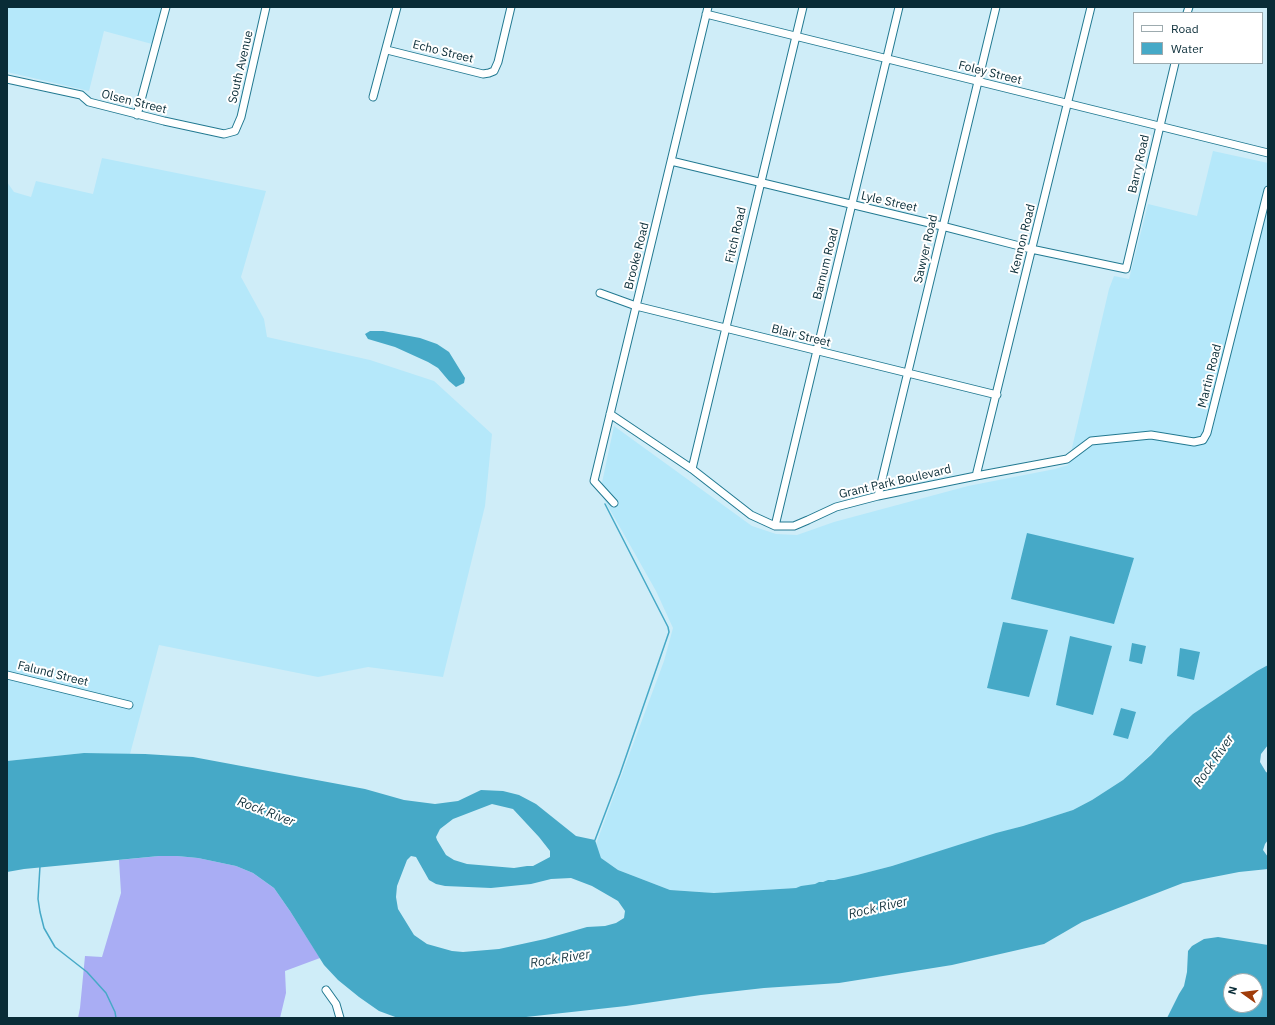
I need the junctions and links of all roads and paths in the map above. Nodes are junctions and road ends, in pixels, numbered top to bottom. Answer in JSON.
{"nodes":[{"id":1,"x":166,"y":7,"type":"edge"},
{"id":2,"x":266,"y":7,"type":"edge"},
{"id":3,"x":398,"y":7,"type":"edge"},
{"id":4,"x":511,"y":7,"type":"edge"},
{"id":5,"x":803,"y":7,"type":"edge"},
{"id":6,"x":899,"y":7,"type":"edge"},
{"id":7,"x":996,"y":7,"type":"edge"},
{"id":8,"x":1091,"y":7,"type":"edge"},
{"id":9,"x":707,"y":10,"type":"edge"},
{"id":10,"x":796,"y":37,"type":"junction"},
{"id":11,"x":387,"y":50,"type":"junction"},
{"id":12,"x":887,"y":59,"type":"junction"},
{"id":13,"x":1175,"y":64,"type":"edge"},
{"id":14,"x":7,"y":79,"type":"edge"},
{"id":15,"x":977,"y":81,"type":"junction"},
{"id":16,"x":373,"y":96,"type":"dead end"},
{"id":17,"x":1067,"y":103,"type":"junction"},
{"id":18,"x":137,"y":114,"type":"junction"},
{"id":19,"x":1159,"y":126,"type":"junction"},
{"id":20,"x":235,"y":131,"type":"joint"},
{"id":21,"x":1268,"y":153,"type":"edge"},
{"id":22,"x":671,"y":161,"type":"junction"},
{"id":23,"x":760,"y":183,"type":"junction"},
{"id":24,"x":1268,"y":190,"type":"edge"},
{"id":25,"x":852,"y":205,"type":"junction"},
{"id":26,"x":942,"y":226,"type":"junction"},
{"id":27,"x":1031,"y":249,"type":"junction"},
{"id":28,"x":1126,"y":269,"type":"joint"},
{"id":29,"x":600,"y":293,"type":"dead end"},
{"id":30,"x":636,"y":306,"type":"junction"},
{"id":31,"x":726,"y":329,"type":"junction"},
{"id":32,"x":816,"y":351,"type":"junction"},
{"id":33,"x":907,"y":372,"type":"junction"},
{"id":34,"x":997,"y":396,"type":"junction"},
{"id":35,"x":610,"y":414,"type":"junction"},
{"id":36,"x":1077,"y":452,"type":"joint"},
{"id":37,"x":692,"y":469,"type":"junction"},
{"id":38,"x":976,"y":476,"type":"junction"},
{"id":39,"x":878,"y":496,"type":"junction"},
{"id":40,"x":614,"y":503,"type":"dead end"},
{"id":41,"x":775,"y":526,"type":"junction"},
{"id":42,"x":7,"y":675,"type":"edge"},
{"id":43,"x":129,"y":705,"type":"dead end"},
{"id":44,"x":326,"y":990,"type":"dead end"},
{"id":45,"x":340,"y":1018,"type":"edge"}],
"edges":[{"from":1,"to":18,"type":"street"},
{"from":2,"to":20,"type":"street","name":"South Avenue"},
{"from":3,"to":11,"type":"street"},
{"from":4,"to":11,"type":"street","name":"Echo Street"},
{"from":5,"to":10,"type":"street","name":"Fitch Road"},
{"from":6,"to":12,"type":"street","name":"Barnum Road"},
{"from":7,"to":15,"type":"street","name":"Sawyer Road"},
{"from":8,"to":17,"type":"street","name":"Kennon Road"},
{"from":9,"to":10,"type":"street","name":"Foley Street"},
{"from":9,"to":22,"type":"street","name":"Brooke Road"},
{"from":10,"to":12,"type":"street","name":"Foley Street"},
{"from":10,"to":23,"type":"street","name":"Fitch Road"},
{"from":11,"to":16,"type":"street"},
{"from":12,"to":15,"type":"street","name":"Foley Street"},
{"from":12,"to":25,"type":"street","name":"Barnum Road"},
{"from":13,"to":19,"type":"street","name":"Barry Road"},
{"from":14,"to":18,"type":"street","name":"Olsen Street"},
{"from":15,"to":17,"type":"street","name":"Foley Street"},
{"from":15,"to":26,"type":"street","name":"Sawyer Road"},
{"from":17,"to":19,"type":"street","name":"Foley Street"},
{"from":17,"to":27,"type":"street","name":"Kennon Road"},
{"from":18,"to":20,"type":"street","name":"Olsen Street"},
{"from":19,"to":21,"type":"street","name":"Foley Street"},
{"from":19,"to":28,"type":"street","name":"Barry Road"},
{"from":22,"to":23,"type":"street","name":"Lyle Street"},
{"from":22,"to":30,"type":"street","name":"Brooke Road"},
{"from":23,"to":25,"type":"street","name":"Lyle Street"},
{"from":23,"to":31,"type":"street","name":"Fitch Road"},
{"from":24,"to":36,"type":"street","name":"Martin Road"},
{"from":25,"to":26,"type":"street","name":"Lyle Street"},
{"from":25,"to":32,"type":"street","name":"Barnum Road"},
{"from":26,"to":27,"type":"street","name":"Lyle Street"},
{"from":26,"to":33,"type":"street","name":"Sawyer Road"},
{"from":27,"to":28,"type":"street","name":"Lyle Street"},
{"from":27,"to":34,"type":"street","name":"Kennon Road"},
{"from":29,"to":30,"type":"street","name":"Blair Street"},
{"from":30,"to":31,"type":"street","name":"Blair Street"},
{"from":30,"to":35,"type":"street","name":"Brooke Road"},
{"from":31,"to":32,"type":"street","name":"Blair Street"},
{"from":31,"to":37,"type":"street","name":"Fitch Road"},
{"from":32,"to":33,"type":"street","name":"Blair Street"},
{"from":32,"to":41,"type":"street","name":"Barnum Road"},
{"from":33,"to":34,"type":"street","name":"Blair Street"},
{"from":33,"to":39,"type":"street","name":"Sawyer Road"},
{"from":34,"to":38,"type":"street","name":"Kennon Road"},
{"from":35,"to":37,"type":"street","name":"Grant Park Boulevard"},
{"from":35,"to":40,"type":"street","name":"Brooke Road"},
{"from":36,"to":38,"type":"street","name":"Grant Park Boulevard"},
{"from":37,"to":41,"type":"street","name":"Grant Park Boulevard"},
{"from":38,"to":39,"type":"street","name":"Grant Park Boulevard"},
{"from":39,"to":41,"type":"street","name":"Grant Park Boulevard"},
{"from":42,"to":43,"type":"street","name":"Falund Street"},
{"from":44,"to":45,"type":"street"}]}
